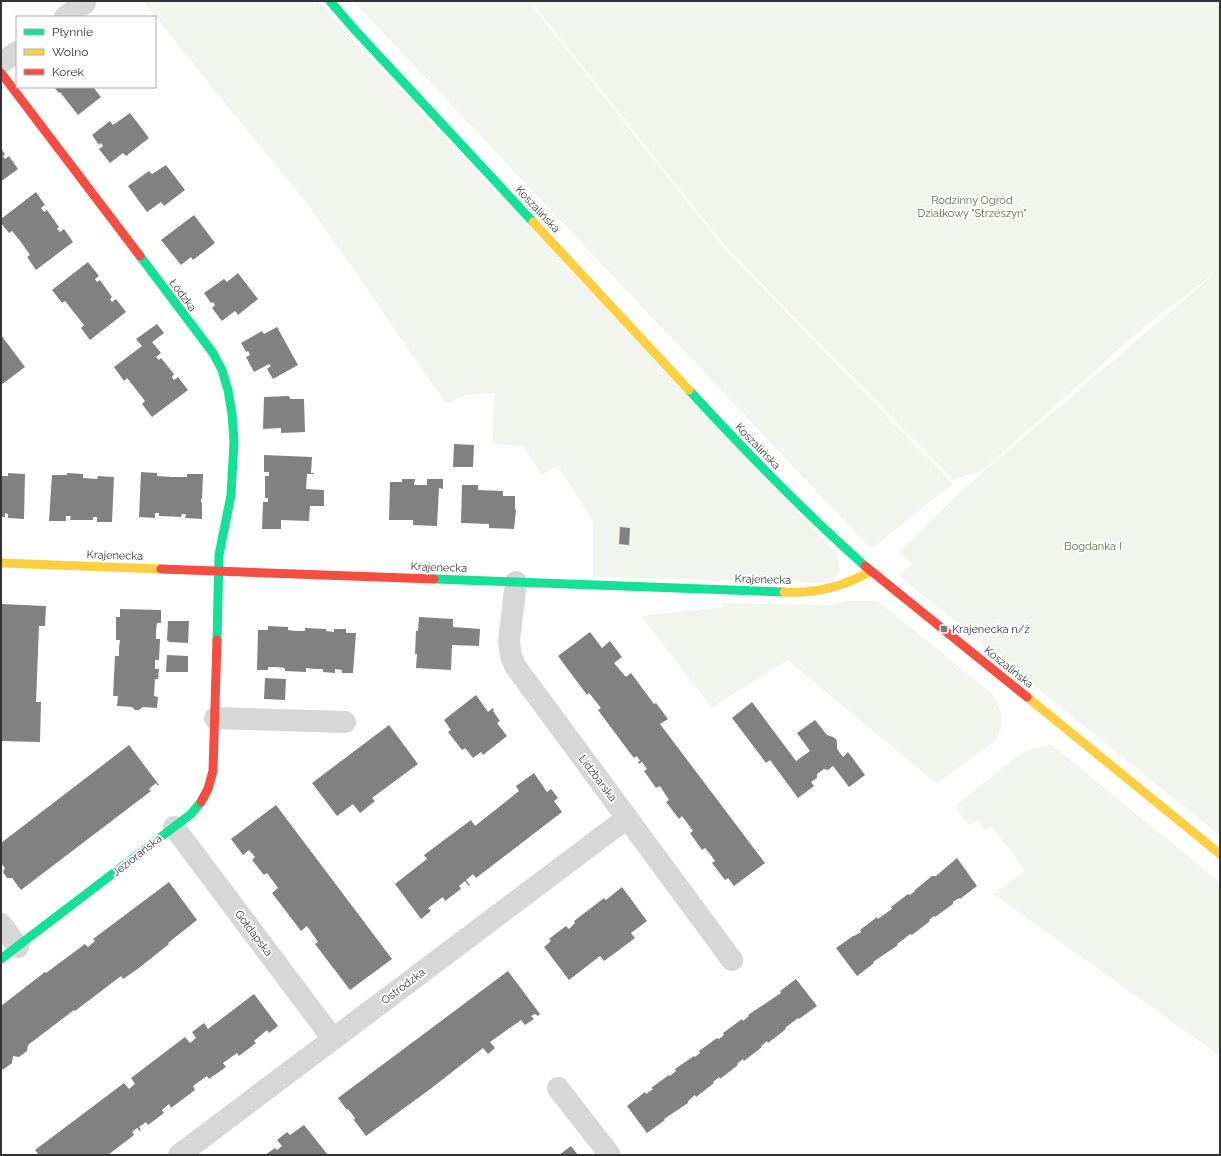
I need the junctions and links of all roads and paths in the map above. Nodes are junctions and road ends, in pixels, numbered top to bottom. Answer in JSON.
{"nodes":[{"id":1,"x":330,"y":1,"type":"edge"},
{"id":2,"x":85,"y":3,"type":"dead end"},
{"id":3,"x":66,"y":16,"type":"edge"},
{"id":4,"x":16,"y":53,"type":"edge"},
{"id":5,"x":1,"y":63,"type":"edge"},
{"id":6,"x":1,"y":73,"type":"edge"},
{"id":7,"x":1,"y":563,"type":"edge"},
{"id":8,"x":218,"y":571,"type":"junction"},
{"id":9,"x":872,"y":571,"type":"junction"},
{"id":10,"x":516,"y":582,"type":"junction"},
{"id":11,"x":215,"y":718,"type":"junction"},
{"id":12,"x":345,"y":722,"type":"dead end"},
{"id":13,"x":627,"y":818,"type":"junction"},
{"id":14,"x":174,"y":827,"type":"junction"},
{"id":15,"x":1220,"y":854,"type":"edge"},
{"id":16,"x":1,"y":924,"type":"edge"},
{"id":17,"x":18,"y":946,"type":"junction"},
{"id":18,"x":1,"y":959,"type":"edge"},
{"id":19,"x":732,"y":960,"type":"dead end"},
{"id":20,"x":333,"y":1039,"type":"junction"},
{"id":21,"x":558,"y":1088,"type":"dead end"},
{"id":22,"x":179,"y":1155,"type":"edge"},
{"id":23,"x":610,"y":1155,"type":"edge"}],
"edges":[{"from":1,"to":9,"type":"street","name":"Koszalińska"},
{"from":2,"to":3,"type":"street"},
{"from":4,"to":5,"type":"street"},
{"from":6,"to":8,"type":"street","name":"Łódzka"},
{"from":7,"to":8,"type":"street","name":"Krajenecka"},
{"from":8,"to":10,"type":"street","name":"Krajenecka"},
{"from":8,"to":11,"type":"street","name":"Jeziorańska"},
{"from":9,"to":10,"type":"street","name":"Krajenecka"},
{"from":9,"to":15,"type":"street","name":"Koszalińska"},
{"from":10,"to":13,"type":"street","name":"Lidzbarska"},
{"from":11,"to":12,"type":"street"},
{"from":11,"to":14,"type":"street","name":"Jeziorańska"},
{"from":13,"to":19,"type":"street","name":"Lidzbarska"},
{"from":13,"to":20,"type":"street","name":"Ostródzka"},
{"from":14,"to":17,"type":"street","name":"Jeziorańska"},
{"from":14,"to":20,"type":"street","name":"Gołdapska"},
{"from":16,"to":17,"type":"street"},
{"from":17,"to":18,"type":"street","name":"Jeziorańska"},
{"from":20,"to":22,"type":"street","name":"Ostródzka"},
{"from":21,"to":23,"type":"street"}]}
